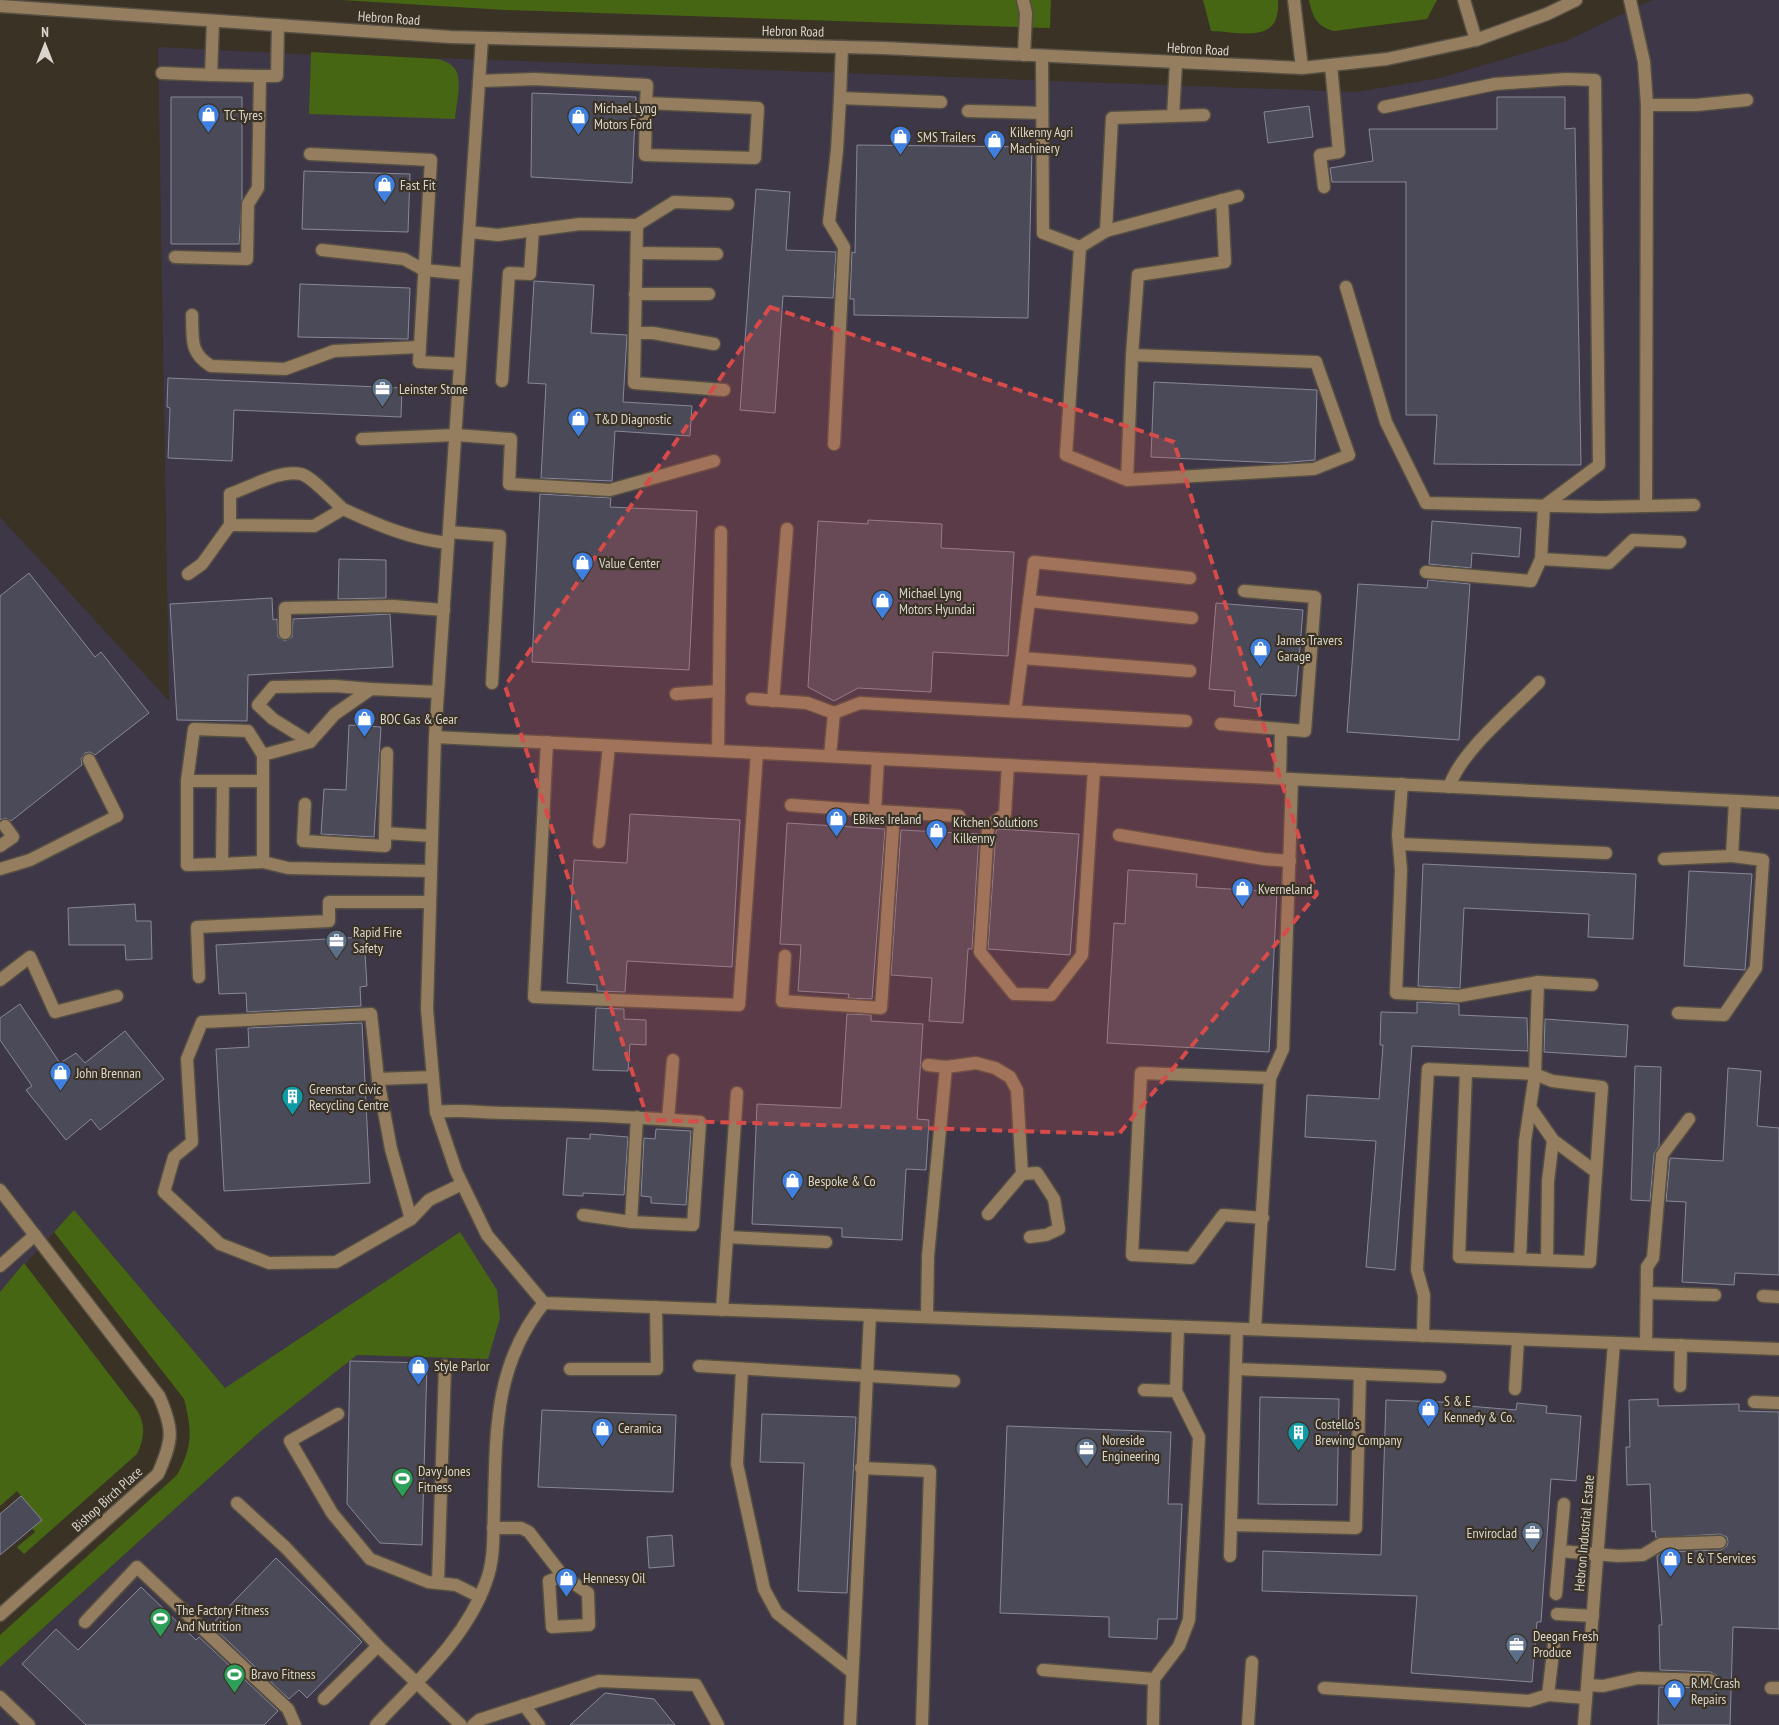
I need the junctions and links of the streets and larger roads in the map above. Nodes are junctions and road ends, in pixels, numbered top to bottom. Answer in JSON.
{"nodes":[{"id":1,"x":1023,"y":0,"type":"edge"},
{"id":2,"x":1294,"y":0,"type":"edge"},
{"id":3,"x":1464,"y":0,"type":"edge"},
{"id":4,"x":1576,"y":0,"type":"edge"},
{"id":5,"x":1630,"y":0,"type":"edge"},
{"id":6,"x":0,"y":6,"type":"edge"},
{"id":7,"x":213,"y":21,"type":"junction"},
{"id":8,"x":278,"y":25,"type":"junction"},
{"id":9,"x":482,"y":38,"type":"junction"},
{"id":10,"x":1476,"y":40,"type":"junction"},
{"id":11,"x":842,"y":47,"type":"junction"},
{"id":12,"x":1024,"y":55,"type":"junction"},
{"id":13,"x":1042,"y":56,"type":"junction"},
{"id":14,"x":1176,"y":63,"type":"junction"},
{"id":15,"x":1330,"y":65,"type":"junction"},
{"id":16,"x":1302,"y":68,"type":"junction"},
{"id":17,"x":162,"y":73,"type":"dead end"},
{"id":18,"x":211,"y":74,"type":"junction"},
{"id":19,"x":260,"y":76,"type":"junction"},
{"id":20,"x":479,"y":81,"type":"junction"},
{"id":21,"x":840,"y":98,"type":"junction"},
{"id":22,"x":1747,"y":100,"type":"dead end"},
{"id":23,"x":941,"y":102,"type":"dead end"},
{"id":24,"x":646,"y":103,"type":"junction"},
{"id":25,"x":1647,"y":105,"type":"junction"},
{"id":26,"x":1384,"y":107,"type":"dead end"},
{"id":27,"x":968,"y":111,"type":"dead end"},
{"id":28,"x":1042,"y":113,"type":"junction"},
{"id":29,"x":1204,"y":115,"type":"dead end"},
{"id":30,"x":1173,"y":116,"type":"junction"},
{"id":31,"x":310,"y":154,"type":"dead end"},
{"id":32,"x":1324,"y":187,"type":"dead end"},
{"id":33,"x":1238,"y":196,"type":"dead end"},
{"id":34,"x":1222,"y":200,"type":"junction"},
{"id":35,"x":728,"y":204,"type":"dead end"},
{"id":36,"x":637,"y":225,"type":"junction"},
{"id":37,"x":533,"y":230,"type":"junction"},
{"id":38,"x":1106,"y":231,"type":"junction"},
{"id":39,"x":469,"y":232,"type":"junction"},
{"id":40,"x":1080,"y":247,"type":"junction"},
{"id":41,"x":322,"y":250,"type":"dead end"},
{"id":42,"x":636,"y":253,"type":"junction"},
{"id":43,"x":717,"y":254,"type":"dead end"},
{"id":44,"x":176,"y":257,"type":"dead end"},
{"id":45,"x":424,"y":270,"type":"junction"},
{"id":46,"x":466,"y":274,"type":"junction"},
{"id":47,"x":1346,"y":287,"type":"dead end"},
{"id":48,"x":636,"y":294,"type":"junction"},
{"id":49,"x":708,"y":294,"type":"dead end"},
{"id":50,"x":192,"y":314,"type":"dead end"},
{"id":51,"x":635,"y":333,"type":"junction"},
{"id":52,"x":714,"y":344,"type":"dead end"},
{"id":53,"x":419,"y":347,"type":"junction"},
{"id":54,"x":1132,"y":356,"type":"junction"},
{"id":55,"x":460,"y":364,"type":"junction"},
{"id":56,"x":502,"y":381,"type":"dead end"},
{"id":57,"x":724,"y":390,"type":"dead end"},
{"id":58,"x":456,"y":435,"type":"junction"},
{"id":59,"x":362,"y":439,"type":"dead end"},
{"id":60,"x":834,"y":444,"type":"dead end"},
{"id":61,"x":714,"y":461,"type":"dead end"},
{"id":62,"x":1127,"y":480,"type":"junction"},
{"id":63,"x":1694,"y":505,"type":"dead end"},
{"id":64,"x":1544,"y":506,"type":"junction"},
{"id":65,"x":1646,"y":506,"type":"junction"},
{"id":66,"x":343,"y":509,"type":"junction"},
{"id":67,"x":230,"y":525,"type":"junction"},
{"id":68,"x":787,"y":529,"type":"dead end"},
{"id":69,"x":721,"y":532,"type":"dead end"},
{"id":70,"x":449,"y":537,"type":"junction"},
{"id":71,"x":1680,"y":542,"type":"dead end"},
{"id":72,"x":1541,"y":559,"type":"junction"},
{"id":73,"x":1426,"y":572,"type":"dead end"},
{"id":74,"x":188,"y":574,"type":"dead end"},
{"id":75,"x":1190,"y":578,"type":"dead end"},
{"id":76,"x":1244,"y":591,"type":"dead end"},
{"id":77,"x":1029,"y":601,"type":"junction"},
{"id":78,"x":444,"y":610,"type":"junction"},
{"id":79,"x":1192,"y":618,"type":"dead end"},
{"id":80,"x":285,"y":633,"type":"dead end"},
{"id":81,"x":1022,"y":658,"type":"junction"},
{"id":82,"x":1190,"y":671,"type":"dead end"},
{"id":83,"x":1539,"y":682,"type":"dead end"},
{"id":84,"x":492,"y":684,"type":"dead end"},
{"id":85,"x":371,"y":689,"type":"junction"},
{"id":86,"x":719,"y":691,"type":"junction"},
{"id":87,"x":438,"y":692,"type":"junction"},
{"id":88,"x":676,"y":694,"type":"dead end"},
{"id":89,"x":752,"y":699,"type":"dead end"},
{"id":90,"x":773,"y":701,"type":"junction"},
{"id":91,"x":1015,"y":711,"type":"junction"},
{"id":92,"x":834,"y":713,"type":"junction"},
{"id":93,"x":1186,"y":721,"type":"dead end"},
{"id":94,"x":1221,"y":724,"type":"dead end"},
{"id":95,"x":1281,"y":729,"type":"junction"},
{"id":96,"x":435,"y":737,"type":"junction"},
{"id":97,"x":310,"y":742,"type":"junction"},
{"id":98,"x":547,"y":742,"type":"junction"},
{"id":99,"x":610,"y":746,"type":"junction"},
{"id":100,"x":718,"y":751,"type":"junction"},
{"id":101,"x":757,"y":753,"type":"junction"},
{"id":102,"x":387,"y":754,"type":"dead end"},
{"id":103,"x":263,"y":755,"type":"junction"},
{"id":104,"x":830,"y":756,"type":"junction"},
{"id":105,"x":878,"y":759,"type":"junction"},
{"id":106,"x":89,"y":760,"type":"dead end"},
{"id":107,"x":1008,"y":765,"type":"junction"},
{"id":108,"x":1094,"y":769,"type":"junction"},
{"id":109,"x":1286,"y":779,"type":"junction"},
{"id":110,"x":187,"y":781,"type":"junction"},
{"id":111,"x":223,"y":781,"type":"junction"},
{"id":112,"x":263,"y":781,"type":"junction"},
{"id":113,"x":1402,"y":784,"type":"junction"},
{"id":114,"x":1449,"y":786,"type":"junction"},
{"id":115,"x":1735,"y":801,"type":"junction"},
{"id":116,"x":1779,"y":803,"type":"edge"},
{"id":117,"x":305,"y":804,"type":"dead end"},
{"id":118,"x":791,"y":806,"type":"dead end"},
{"id":119,"x":874,"y":811,"type":"junction"},
{"id":120,"x":894,"y":812,"type":"junction"},
{"id":121,"x":959,"y":816,"type":"dead end"},
{"id":122,"x":5,"y":826,"type":"dead end"},
{"id":123,"x":385,"y":833,"type":"junction"},
{"id":124,"x":1119,"y":835,"type":"dead end"},
{"id":125,"x":432,"y":836,"type":"junction"},
{"id":126,"x":599,"y":842,"type":"dead end"},
{"id":127,"x":1400,"y":844,"type":"junction"},
{"id":128,"x":0,"y":846,"type":"edge"},
{"id":129,"x":1606,"y":853,"type":"dead end"},
{"id":130,"x":1732,"y":856,"type":"junction"},
{"id":131,"x":1664,"y":859,"type":"dead end"},
{"id":132,"x":1290,"y":861,"type":"junction"},
{"id":133,"x":263,"y":862,"type":"junction"},
{"id":134,"x":222,"y":864,"type":"junction"},
{"id":135,"x":0,"y":868,"type":"edge"},
{"id":136,"x":431,"y":871,"type":"junction"},
{"id":137,"x":430,"y":902,"type":"junction"},
{"id":138,"x":785,"y":956,"type":"dead end"},
{"id":139,"x":199,"y":977,"type":"dead end"},
{"id":140,"x":0,"y":980,"type":"edge"},
{"id":141,"x":1538,"y":982,"type":"junction"},
{"id":142,"x":1592,"y":985,"type":"dead end"},
{"id":143,"x":117,"y":996,"type":"dead end"},
{"id":144,"x":1678,"y":1013,"type":"dead end"},
{"id":145,"x":673,"y":1060,"type":"dead end"},
{"id":146,"x":928,"y":1065,"type":"dead end"},
{"id":147,"x":946,"y":1067,"type":"junction"},
{"id":148,"x":1466,"y":1071,"type":"junction"},
{"id":149,"x":1535,"y":1074,"type":"junction"},
{"id":150,"x":433,"y":1077,"type":"junction"},
{"id":151,"x":1270,"y":1078,"type":"junction"},
{"id":152,"x":378,"y":1079,"type":"junction"},
{"id":153,"x":737,"y":1093,"type":"dead end"},
{"id":154,"x":1530,"y":1108,"type":"junction"},
{"id":155,"x":436,"y":1112,"type":"junction"},
{"id":156,"x":637,"y":1117,"type":"junction"},
{"id":157,"x":668,"y":1119,"type":"junction"},
{"id":158,"x":1689,"y":1119,"type":"dead end"},
{"id":159,"x":1553,"y":1140,"type":"junction"},
{"id":160,"x":1596,"y":1172,"type":"junction"},
{"id":161,"x":1022,"y":1174,"type":"junction"},
{"id":162,"x":462,"y":1184,"type":"junction"},
{"id":163,"x":0,"y":1190,"type":"edge"},
{"id":164,"x":988,"y":1214,"type":"dead end"},
{"id":165,"x":583,"y":1215,"type":"dead end"},
{"id":166,"x":1262,"y":1218,"type":"junction"},
{"id":167,"x":410,"y":1219,"type":"junction"},
{"id":168,"x":631,"y":1222,"type":"junction"},
{"id":169,"x":35,"y":1235,"type":"junction"},
{"id":170,"x":727,"y":1237,"type":"junction"},
{"id":171,"x":1030,"y":1237,"type":"dead end"},
{"id":172,"x":826,"y":1242,"type":"dead end"},
{"id":173,"x":1520,"y":1259,"type":"junction"},
{"id":174,"x":1547,"y":1260,"type":"junction"},
{"id":175,"x":0,"y":1266,"type":"edge"},
{"id":176,"x":1647,"y":1293,"type":"junction"},
{"id":177,"x":1715,"y":1295,"type":"dead end"},
{"id":178,"x":1763,"y":1296,"type":"dead end"},
{"id":179,"x":1779,"y":1297,"type":"edge"},
{"id":180,"x":544,"y":1303,"type":"junction"},
{"id":181,"x":656,"y":1307,"type":"junction"},
{"id":182,"x":722,"y":1310,"type":"junction"},
{"id":183,"x":870,"y":1315,"type":"junction"},
{"id":184,"x":927,"y":1317,"type":"junction"},
{"id":185,"x":1178,"y":1327,"type":"junction"},
{"id":186,"x":1237,"y":1329,"type":"junction"},
{"id":187,"x":1255,"y":1329,"type":"junction"},
{"id":188,"x":1423,"y":1336,"type":"junction"},
{"id":189,"x":1518,"y":1340,"type":"junction"},
{"id":190,"x":1614,"y":1343,"type":"junction"},
{"id":191,"x":1646,"y":1344,"type":"junction"},
{"id":192,"x":1681,"y":1345,"type":"junction"},
{"id":193,"x":1779,"y":1349,"type":"edge"},
{"id":194,"x":445,"y":1366,"type":"dead end"},
{"id":195,"x":699,"y":1366,"type":"dead end"},
{"id":196,"x":742,"y":1369,"type":"junction"},
{"id":197,"x":1236,"y":1369,"type":"junction"},
{"id":198,"x":570,"y":1370,"type":"dead end"},
{"id":199,"x":1360,"y":1374,"type":"junction"},
{"id":200,"x":866,"y":1376,"type":"junction"},
{"id":201,"x":1440,"y":1377,"type":"dead end"},
{"id":202,"x":954,"y":1381,"type":"dead end"},
{"id":203,"x":1680,"y":1386,"type":"dead end"},
{"id":204,"x":1515,"y":1389,"type":"dead end"},
{"id":205,"x":1144,"y":1390,"type":"dead end"},
{"id":206,"x":1176,"y":1391,"type":"junction"},
{"id":207,"x":1754,"y":1402,"type":"dead end"},
{"id":208,"x":1779,"y":1403,"type":"edge"},
{"id":209,"x":338,"y":1414,"type":"dead end"},
{"id":210,"x":861,"y":1468,"type":"junction"},
{"id":211,"x":237,"y":1503,"type":"dead end"},
{"id":212,"x":1564,"y":1504,"type":"dead end"},
{"id":213,"x":1231,"y":1525,"type":"junction"},
{"id":214,"x":493,"y":1528,"type":"junction"},
{"id":215,"x":1720,"y":1542,"type":"dead end"},
{"id":216,"x":1560,"y":1551,"type":"junction"},
{"id":217,"x":1598,"y":1554,"type":"junction"},
{"id":218,"x":1230,"y":1556,"type":"dead end"},
{"id":219,"x":563,"y":1576,"type":"junction"},
{"id":220,"x":438,"y":1583,"type":"junction"},
{"id":221,"x":1556,"y":1594,"type":"dead end"},
{"id":222,"x":480,"y":1597,"type":"junction"},
{"id":223,"x":1557,"y":1614,"type":"dead end"},
{"id":224,"x":0,"y":1615,"type":"edge"},
{"id":225,"x":1593,"y":1616,"type":"junction"},
{"id":226,"x":85,"y":1622,"type":"dead end"},
{"id":227,"x":1554,"y":1644,"type":"dead end"},
{"id":228,"x":378,"y":1646,"type":"junction"},
{"id":229,"x":1252,"y":1662,"type":"dead end"},
{"id":230,"x":1043,"y":1670,"type":"dead end"},
{"id":231,"x":852,"y":1672,"type":"junction"},
{"id":232,"x":1154,"y":1679,"type":"junction"},
{"id":233,"x":1710,"y":1680,"type":"dead end"},
{"id":234,"x":416,"y":1682,"type":"junction"},
{"id":235,"x":1324,"y":1688,"type":"dead end"},
{"id":236,"x":1587,"y":1691,"type":"junction"},
{"id":237,"x":1548,"y":1695,"type":"junction"},
{"id":238,"x":0,"y":1697,"type":"edge"},
{"id":239,"x":324,"y":1699,"type":"dead end"},
{"id":240,"x":524,"y":1705,"type":"junction"},
{"id":241,"x":29,"y":1725,"type":"edge"},
{"id":242,"x":295,"y":1725,"type":"edge"},
{"id":243,"x":376,"y":1725,"type":"edge"},
{"id":244,"x":461,"y":1725,"type":"edge"},
{"id":245,"x":473,"y":1725,"type":"edge"},
{"id":246,"x":539,"y":1725,"type":"edge"},
{"id":247,"x":718,"y":1725,"type":"edge"},
{"id":248,"x":850,"y":1725,"type":"edge"},
{"id":249,"x":922,"y":1725,"type":"edge"},
{"id":250,"x":1152,"y":1725,"type":"edge"},
{"id":251,"x":1248,"y":1725,"type":"edge"},
{"id":252,"x":1584,"y":1725,"type":"edge"}],
"edges":[{"from":1,"to":12,"type":"street"},
{"from":2,"to":16,"type":"street"},
{"from":3,"to":10,"type":"street"},
{"from":4,"to":10,"type":"street","name":"Hebron Road"},
{"from":5,"to":25,"type":"street"},
{"from":6,"to":7,"type":"street","name":"Hebron Road"},
{"from":7,"to":8,"type":"street","name":"Hebron Road"},
{"from":7,"to":18,"type":"street"},
{"from":8,"to":9,"type":"street","name":"Hebron Road"},
{"from":8,"to":19,"type":"street"},
{"from":9,"to":11,"type":"street","name":"Hebron Road"},
{"from":9,"to":20,"type":"street"},
{"from":10,"to":15,"type":"street","name":"Hebron Road"},
{"from":11,"to":12,"type":"street","name":"Hebron Road"},
{"from":11,"to":21,"type":"street"},
{"from":12,"to":13,"type":"street","name":"Hebron Road"},
{"from":13,"to":14,"type":"street","name":"Hebron Road"},
{"from":13,"to":28,"type":"street"},
{"from":14,"to":16,"type":"street","name":"Hebron Road"},
{"from":14,"to":30,"type":"street"},
{"from":15,"to":16,"type":"street","name":"Hebron Road"},
{"from":15,"to":32,"type":"street"},
{"from":17,"to":18,"type":"street"},
{"from":18,"to":19,"type":"street"},
{"from":19,"to":44,"type":"street"},
{"from":20,"to":24,"type":"street"},
{"from":20,"to":39,"type":"street"},
{"from":21,"to":23,"type":"street"},
{"from":21,"to":60,"type":"street"},
{"from":22,"to":25,"type":"street"},
{"from":24,"to":24,"type":"street"},
{"from":25,"to":65,"type":"street"},
{"from":26,"to":64,"type":"street"},
{"from":27,"to":28,"type":"street"},
{"from":28,"to":40,"type":"street"},
{"from":29,"to":30,"type":"street"},
{"from":30,"to":38,"type":"street"},
{"from":31,"to":45,"type":"street"},
{"from":33,"to":34,"type":"street"},
{"from":34,"to":38,"type":"street"},
{"from":34,"to":54,"type":"street"},
{"from":35,"to":36,"type":"street"},
{"from":36,"to":37,"type":"street"},
{"from":36,"to":42,"type":"street"},
{"from":37,"to":39,"type":"street"},
{"from":37,"to":56,"type":"street"},
{"from":38,"to":40,"type":"street"},
{"from":39,"to":46,"type":"street"},
{"from":40,"to":62,"type":"street"},
{"from":41,"to":45,"type":"street"},
{"from":42,"to":43,"type":"street"},
{"from":42,"to":48,"type":"street"},
{"from":45,"to":46,"type":"street"},
{"from":45,"to":53,"type":"street"},
{"from":46,"to":55,"type":"street"},
{"from":47,"to":64,"type":"street"},
{"from":48,"to":49,"type":"street"},
{"from":48,"to":51,"type":"street"},
{"from":50,"to":53,"type":"street"},
{"from":51,"to":52,"type":"street"},
{"from":51,"to":57,"type":"street"},
{"from":53,"to":55,"type":"street"},
{"from":54,"to":62,"type":"street"},
{"from":54,"to":62,"type":"street"},
{"from":55,"to":58,"type":"street"},
{"from":58,"to":59,"type":"street"},
{"from":58,"to":61,"type":"street"},
{"from":58,"to":70,"type":"street"},
{"from":63,"to":65,"type":"street"},
{"from":64,"to":65,"type":"street"},
{"from":64,"to":72,"type":"street"},
{"from":66,"to":67,"type":"street"},
{"from":66,"to":67,"type":"street"},
{"from":66,"to":70,"type":"street"},
{"from":67,"to":74,"type":"street"},
{"from":68,"to":90,"type":"street"},
{"from":69,"to":86,"type":"street"},
{"from":70,"to":78,"type":"street"},
{"from":70,"to":84,"type":"street"},
{"from":71,"to":72,"type":"street"},
{"from":72,"to":73,"type":"street"},
{"from":75,"to":77,"type":"street"},
{"from":76,"to":95,"type":"street"},
{"from":77,"to":79,"type":"street"},
{"from":77,"to":81,"type":"street"},
{"from":78,"to":80,"type":"street"},
{"from":78,"to":87,"type":"street"},
{"from":81,"to":82,"type":"street"},
{"from":81,"to":91,"type":"street"},
{"from":83,"to":114,"type":"street"},
{"from":85,"to":87,"type":"street"},
{"from":85,"to":97,"type":"street"},
{"from":85,"to":97,"type":"street"},
{"from":86,"to":88,"type":"street"},
{"from":86,"to":100,"type":"street"},
{"from":87,"to":96,"type":"street"},
{"from":89,"to":90,"type":"street"},
{"from":90,"to":92,"type":"street"},
{"from":91,"to":92,"type":"street"},
{"from":91,"to":93,"type":"street"},
{"from":92,"to":104,"type":"street"},
{"from":94,"to":95,"type":"street"},
{"from":95,"to":109,"type":"street"},
{"from":96,"to":98,"type":"street"},
{"from":96,"to":125,"type":"street"},
{"from":97,"to":103,"type":"street"},
{"from":98,"to":99,"type":"street"},
{"from":98,"to":101,"type":"street"},
{"from":99,"to":100,"type":"street"},
{"from":99,"to":126,"type":"street"},
{"from":100,"to":101,"type":"street"},
{"from":101,"to":104,"type":"street"},
{"from":102,"to":123,"type":"street"},
{"from":103,"to":110,"type":"street"},
{"from":103,"to":112,"type":"street"},
{"from":104,"to":105,"type":"street"},
{"from":105,"to":107,"type":"street"},
{"from":105,"to":119,"type":"street"},
{"from":106,"to":135,"type":"street"},
{"from":107,"to":108,"type":"street"},
{"from":107,"to":108,"type":"street"},
{"from":108,"to":109,"type":"street"},
{"from":109,"to":113,"type":"street"},
{"from":109,"to":132,"type":"street"},
{"from":110,"to":111,"type":"street"},
{"from":110,"to":134,"type":"street"},
{"from":111,"to":112,"type":"street"},
{"from":111,"to":134,"type":"street"},
{"from":112,"to":133,"type":"street"},
{"from":113,"to":114,"type":"street"},
{"from":113,"to":127,"type":"street"},
{"from":114,"to":115,"type":"street"},
{"from":115,"to":116,"type":"street"},
{"from":115,"to":130,"type":"street"},
{"from":117,"to":123,"type":"street"},
{"from":118,"to":119,"type":"street"},
{"from":119,"to":120,"type":"street"},
{"from":120,"to":121,"type":"street"},
{"from":120,"to":138,"type":"street"},
{"from":122,"to":128,"type":"street"},
{"from":123,"to":125,"type":"street"},
{"from":124,"to":132,"type":"street"},
{"from":125,"to":136,"type":"street"},
{"from":127,"to":129,"type":"street"},
{"from":127,"to":141,"type":"street"},
{"from":130,"to":131,"type":"street"},
{"from":130,"to":144,"type":"street"},
{"from":132,"to":151,"type":"street"},
{"from":133,"to":134,"type":"street"},
{"from":133,"to":136,"type":"street"},
{"from":136,"to":137,"type":"street"},
{"from":137,"to":139,"type":"street"},
{"from":137,"to":150,"type":"street"},
{"from":140,"to":143,"type":"street"},
{"from":141,"to":142,"type":"street"},
{"from":141,"to":149,"type":"street"},
{"from":145,"to":157,"type":"street"},
{"from":146,"to":147,"type":"street"},
{"from":147,"to":161,"type":"street"},
{"from":147,"to":184,"type":"street"},
{"from":148,"to":149,"type":"street"},
{"from":148,"to":173,"type":"street"},
{"from":148,"to":188,"type":"street"},
{"from":149,"to":154,"type":"street"},
{"from":149,"to":160,"type":"street"},
{"from":150,"to":152,"type":"street"},
{"from":150,"to":155,"type":"street"},
{"from":151,"to":166,"type":"street"},
{"from":151,"to":166,"type":"street"},
{"from":152,"to":167,"type":"street"},
{"from":152,"to":167,"type":"street"},
{"from":153,"to":170,"type":"street"},
{"from":154,"to":159,"type":"street"},
{"from":154,"to":173,"type":"street"},
{"from":155,"to":156,"type":"street"},
{"from":155,"to":162,"type":"street"},
{"from":156,"to":157,"type":"street"},
{"from":156,"to":168,"type":"street"},
{"from":157,"to":168,"type":"street"},
{"from":158,"to":176,"type":"street"},
{"from":159,"to":160,"type":"street"},
{"from":159,"to":174,"type":"street"},
{"from":160,"to":174,"type":"street"},
{"from":161,"to":164,"type":"street"},
{"from":161,"to":171,"type":"street"},
{"from":162,"to":167,"type":"street"},
{"from":162,"to":180,"type":"street"},
{"from":163,"to":169,"type":"street"},
{"from":165,"to":168,"type":"street"},
{"from":166,"to":187,"type":"street"},
{"from":169,"to":175,"type":"street"},
{"from":169,"to":224,"type":"street","name":"Bishop Birch Place"},
{"from":170,"to":172,"type":"street"},
{"from":170,"to":182,"type":"street"},
{"from":173,"to":174,"type":"street"},
{"from":176,"to":177,"type":"street"},
{"from":176,"to":191,"type":"street"},
{"from":178,"to":179,"type":"street"},
{"from":180,"to":181,"type":"street"},
{"from":180,"to":214,"type":"street"},
{"from":181,"to":182,"type":"street"},
{"from":181,"to":198,"type":"street"},
{"from":182,"to":183,"type":"street"},
{"from":183,"to":184,"type":"street"},
{"from":183,"to":200,"type":"street"},
{"from":184,"to":185,"type":"street"},
{"from":185,"to":186,"type":"street"},
{"from":185,"to":206,"type":"street"},
{"from":186,"to":187,"type":"street"},
{"from":186,"to":197,"type":"street"},
{"from":187,"to":188,"type":"street"},
{"from":188,"to":189,"type":"street"},
{"from":189,"to":190,"type":"street"},
{"from":189,"to":204,"type":"street"},
{"from":190,"to":191,"type":"street"},
{"from":190,"to":217,"type":"street","name":"Hebron Industrial Estate"},
{"from":191,"to":192,"type":"street"},
{"from":192,"to":193,"type":"street"},
{"from":192,"to":203,"type":"street"},
{"from":194,"to":220,"type":"street"},
{"from":195,"to":196,"type":"street"},
{"from":196,"to":200,"type":"street"},
{"from":196,"to":231,"type":"street"},
{"from":197,"to":199,"type":"street"},
{"from":197,"to":213,"type":"street"},
{"from":199,"to":201,"type":"street"},
{"from":199,"to":213,"type":"street"},
{"from":200,"to":202,"type":"street"},
{"from":200,"to":210,"type":"street"},
{"from":205,"to":206,"type":"street"},
{"from":206,"to":232,"type":"street"},
{"from":207,"to":208,"type":"street"},
{"from":209,"to":220,"type":"street"},
{"from":210,"to":231,"type":"street"},
{"from":210,"to":249,"type":"street"},
{"from":211,"to":228,"type":"street"},
{"from":212,"to":216,"type":"street"},
{"from":213,"to":218,"type":"street"},
{"from":214,"to":219,"type":"street"},
{"from":214,"to":222,"type":"street"},
{"from":215,"to":217,"type":"street"},
{"from":216,"to":217,"type":"street"},
{"from":216,"to":221,"type":"street"},
{"from":217,"to":225,"type":"street","name":"Hebron Industrial Estate"},
{"from":219,"to":219,"type":"street"},
{"from":220,"to":222,"type":"street"},
{"from":222,"to":234,"type":"street"},
{"from":223,"to":225,"type":"street"},
{"from":225,"to":236,"type":"street","name":"Hebron Industrial Estate"},
{"from":226,"to":242,"type":"street"},
{"from":227,"to":237,"type":"street"},
{"from":228,"to":234,"type":"street"},
{"from":228,"to":239,"type":"street"},
{"from":229,"to":251,"type":"street"},
{"from":230,"to":232,"type":"street"},
{"from":231,"to":248,"type":"street"},
{"from":232,"to":250,"type":"street"},
{"from":233,"to":236,"type":"street"},
{"from":234,"to":243,"type":"street"},
{"from":234,"to":244,"type":"street"},
{"from":235,"to":237,"type":"street"},
{"from":236,"to":237,"type":"street"},
{"from":236,"to":252,"type":"street","name":"Hebron Industrial Estate"},
{"from":238,"to":241,"type":"street"},
{"from":240,"to":245,"type":"street"},
{"from":240,"to":246,"type":"street"},
{"from":240,"to":247,"type":"street"}]}
